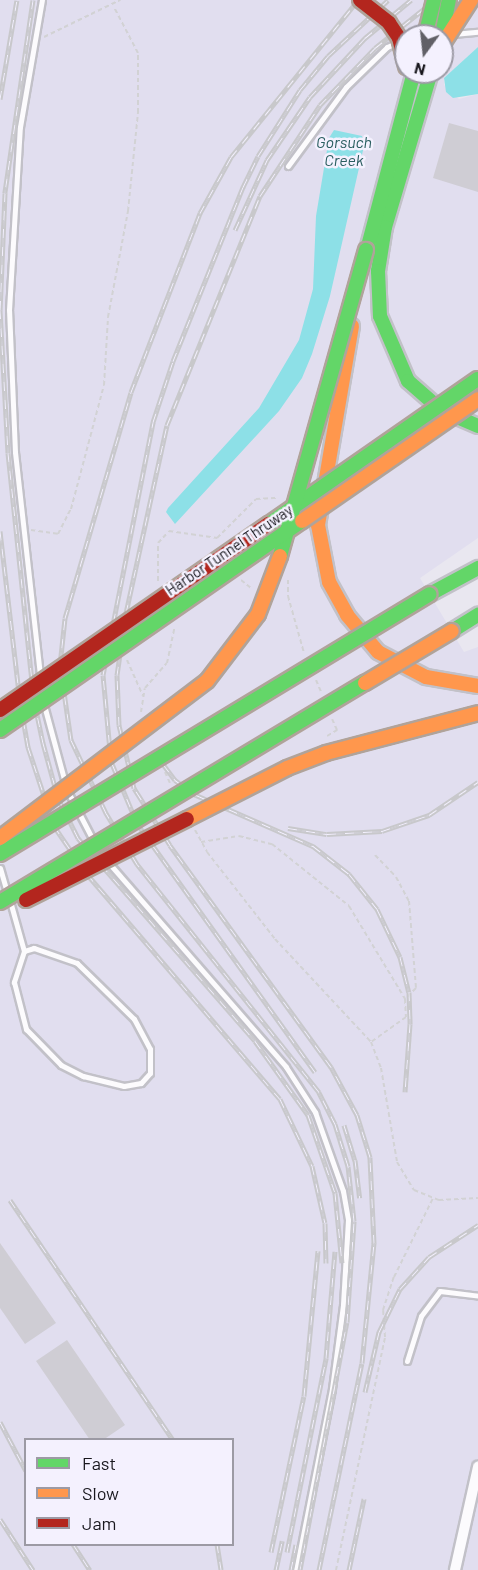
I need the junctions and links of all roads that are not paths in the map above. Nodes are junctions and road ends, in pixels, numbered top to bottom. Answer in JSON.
{"nodes":[{"id":1,"x":42,"y":0,"type":"edge"},
{"id":2,"x":360,"y":0,"type":"edge"},
{"id":3,"x":434,"y":0,"type":"edge"},
{"id":4,"x":449,"y":0,"type":"edge"},
{"id":5,"x":471,"y":0,"type":"edge"},
{"id":6,"x":433,"y":24,"type":"edge"},
{"id":7,"x":438,"y":24,"type":"edge"},
{"id":8,"x":445,"y":24,"type":"edge"},
{"id":9,"x":394,"y":30,"type":"edge"},
{"id":10,"x":478,"y":32,"type":"edge"},
{"id":11,"x":454,"y":35,"type":"edge"},
{"id":12,"x":394,"y":44,"type":"edge"},
{"id":13,"x":405,"y":84,"type":"edge"},
{"id":14,"x":410,"y":84,"type":"edge"},
{"id":15,"x":427,"y":84,"type":"edge"},
{"id":16,"x":404,"y":104,"type":"junction"},
{"id":17,"x":288,"y":166,"type":"dead end"},
{"id":18,"x":366,"y":250,"type":"junction"},
{"id":19,"x":478,"y":380,"type":"edge"},
{"id":20,"x":478,"y":399,"type":"edge"},
{"id":21,"x":478,"y":426,"type":"edge"},
{"id":22,"x":478,"y":568,"type":"edge"},
{"id":23,"x":478,"y":617,"type":"edge"},
{"id":24,"x":478,"y":686,"type":"edge"},
{"id":25,"x":0,"y":710,"type":"edge"},
{"id":26,"x":478,"y":713,"type":"edge"},
{"id":27,"x":0,"y":730,"type":"edge"},
{"id":28,"x":0,"y":838,"type":"edge"},
{"id":29,"x":0,"y":854,"type":"edge"},
{"id":30,"x":0,"y":868,"type":"edge"},
{"id":31,"x":0,"y":902,"type":"edge"},
{"id":32,"x":0,"y":913,"type":"edge"},
{"id":33,"x":24,"y":951,"type":"junction"},
{"id":34,"x":478,"y":1296,"type":"edge"},
{"id":35,"x":407,"y":1360,"type":"dead end"},
{"id":36,"x":478,"y":1467,"type":"edge"},
{"id":37,"x":296,"y":1570,"type":"edge"},
{"id":38,"x":455,"y":1570,"type":"edge"}],
"edges":[{"from":1,"to":37,"type":"lane"},
{"from":2,"to":9,"type":"highway","bridge":true},
{"from":3,"to":6,"type":"highway","bridge":true},
{"from":4,"to":7,"type":"highway","bridge":true},
{"from":5,"to":8,"type":"highway","bridge":true},
{"from":10,"to":11,"type":"lane"},
{"from":12,"to":17,"type":"lane"},
{"from":13,"to":16,"type":"highway"},
{"from":14,"to":16,"type":"highway"},
{"from":15,"to":21,"type":"highway","bridge":true},
{"from":16,"to":18,"type":"highway"},
{"from":18,"to":24,"type":"highway","bridge":true},
{"from":18,"to":28,"type":"highway","bridge":true},
{"from":19,"to":25,"type":"highway","name":"Harbor Tunnel Thruway","bridge":true},
{"from":20,"to":27,"type":"highway","name":"Harbor Tunnel Thruway","bridge":true},
{"from":22,"to":29,"type":"highway","bridge":true},
{"from":23,"to":31,"type":"highway","bridge":true},
{"from":26,"to":32,"type":"highway","bridge":true},
{"from":30,"to":33,"type":"lane"},
{"from":33,"to":33,"type":"lane"},
{"from":34,"to":35,"type":"lane"},
{"from":36,"to":38,"type":"street"}]}
